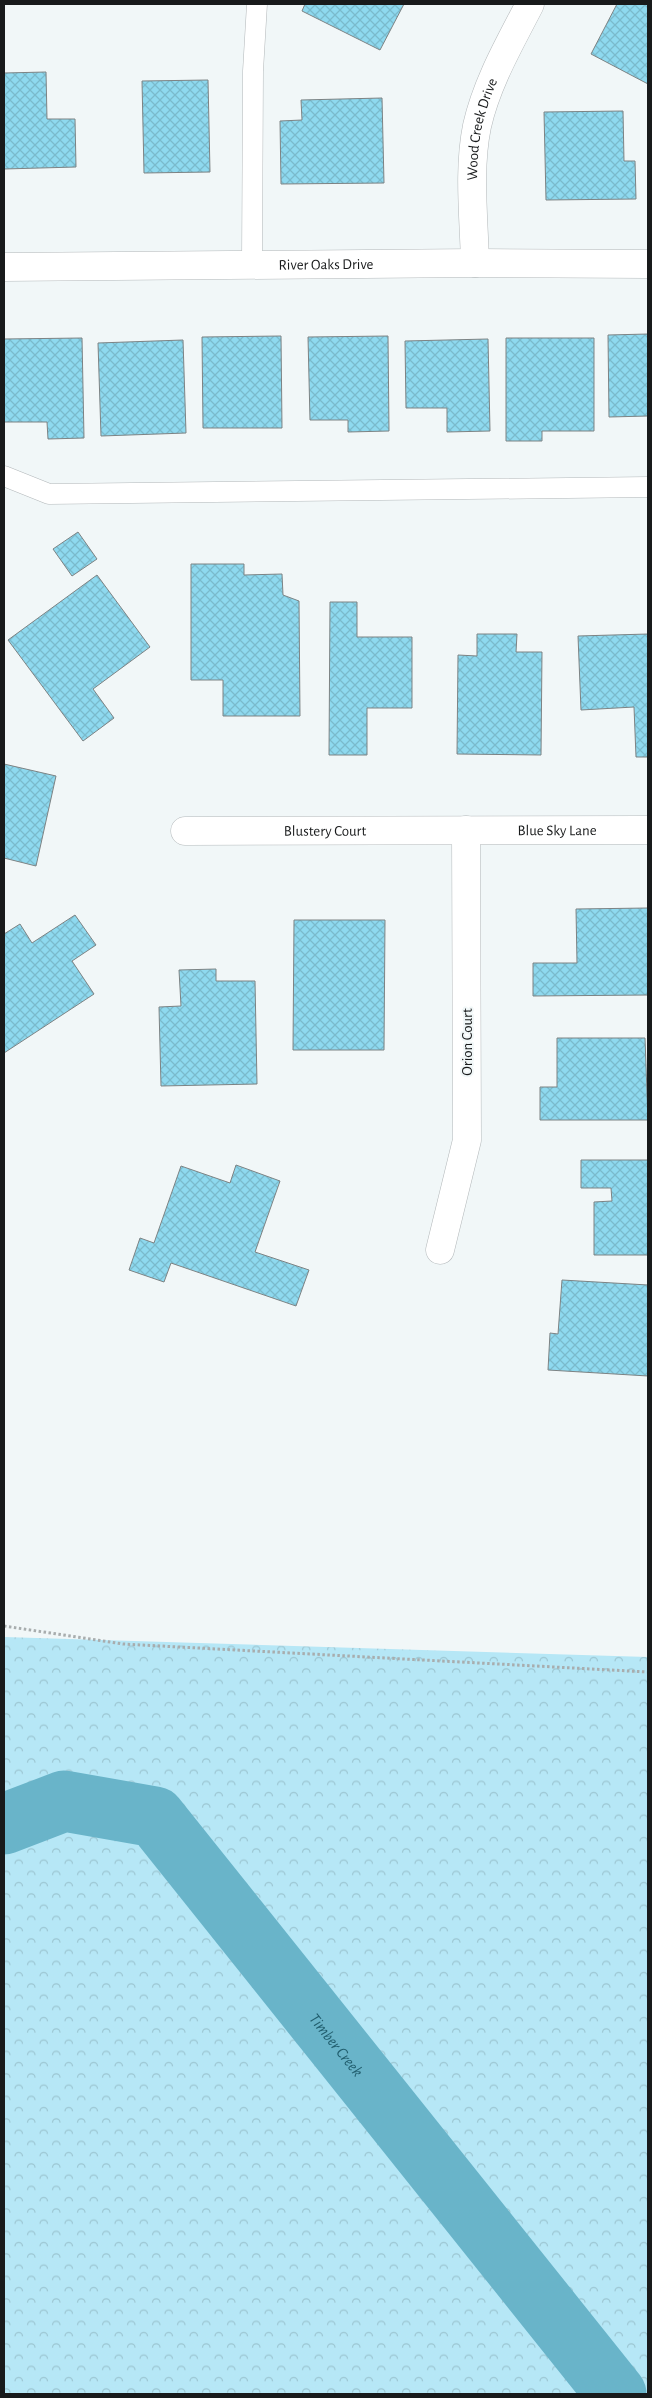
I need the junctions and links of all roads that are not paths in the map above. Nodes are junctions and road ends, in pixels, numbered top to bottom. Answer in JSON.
{"nodes":[{"id":1,"x":257,"y":4,"type":"edge"},
{"id":2,"x":530,"y":4,"type":"edge"},
{"id":3,"x":475,"y":263,"type":"junction"},
{"id":4,"x":648,"y":264,"type":"edge"},
{"id":5,"x":252,"y":265,"type":"junction"},
{"id":6,"x":4,"y":267,"type":"edge"},
{"id":7,"x":4,"y":476,"type":"edge"},
{"id":8,"x":648,"y":487,"type":"edge"},
{"id":9,"x":466,"y":830,"type":"junction"},
{"id":10,"x":648,"y":830,"type":"edge"},
{"id":11,"x":185,"y":831,"type":"dead end"},
{"id":12,"x":440,"y":1250,"type":"dead end"}],
"edges":[{"from":1,"to":5,"type":"lane"},
{"from":2,"to":3,"type":"street","name":"Wood Creek Drive"},
{"from":3,"to":4,"type":"street","name":"River Oaks Drive"},
{"from":3,"to":5,"type":"street","name":"River Oaks Drive"},
{"from":5,"to":6,"type":"street","name":"River Oaks Drive"},
{"from":7,"to":8,"type":"lane"},
{"from":9,"to":10,"type":"street","name":"Blue Sky Lane"},
{"from":9,"to":11,"type":"street","name":"Blustery Court"},
{"from":9,"to":12,"type":"street","name":"Orion Court"}]}
